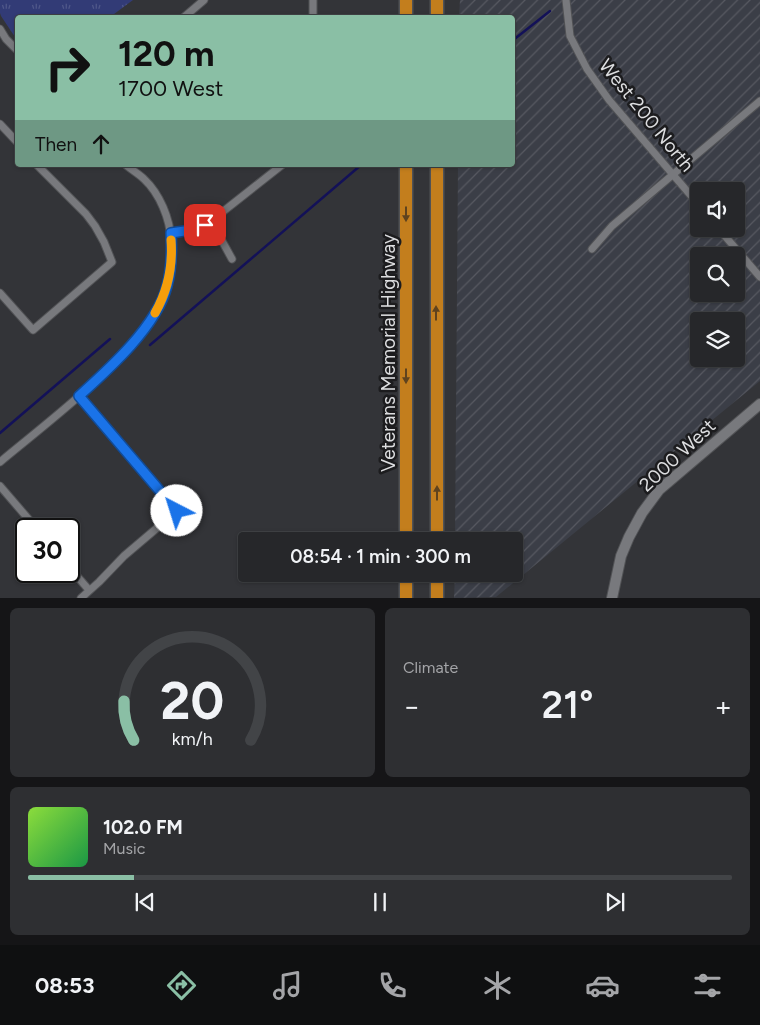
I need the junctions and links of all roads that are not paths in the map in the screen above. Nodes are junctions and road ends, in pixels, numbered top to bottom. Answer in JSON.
{"nodes":[{"id":1,"x":204,"y":0,"type":"edge"},
{"id":2,"x":313,"y":0,"type":"edge"},
{"id":3,"x":406,"y":0,"type":"edge"},
{"id":4,"x":437,"y":0,"type":"edge"},
{"id":5,"x":566,"y":0,"type":"edge"},
{"id":6,"x":186,"y":15,"type":"edge"},
{"id":7,"x":313,"y":15,"type":"edge"},
{"id":8,"x":406,"y":15,"type":"edge"},
{"id":9,"x":437,"y":15,"type":"edge"},
{"id":10,"x":0,"y":29,"type":"edge"},
{"id":11,"x":15,"y":49,"type":"edge"},
{"id":12,"x":760,"y":101,"type":"edge"},
{"id":13,"x":0,"y":124,"type":"edge"},
{"id":14,"x":15,"y":140,"type":"edge"},
{"id":15,"x":39,"y":167,"type":"edge"},
{"id":16,"x":129,"y":167,"type":"edge"},
{"id":17,"x":406,"y":167,"type":"edge"},
{"id":18,"x":436,"y":167,"type":"edge"},
{"id":19,"x":272,"y":168,"type":"edge"},
{"id":20,"x":673,"y":174,"type":"junction"},
{"id":21,"x":690,"y":194,"type":"edge"},
{"id":22,"x":211,"y":222,"type":"junction"},
{"id":23,"x":171,"y":233,"type":"junction"},
{"id":24,"x":726,"y":237,"type":"edge"},
{"id":25,"x":592,"y":248,"type":"dead end"},
{"id":26,"x":232,"y":259,"type":"dead end"},
{"id":27,"x":760,"y":277,"type":"edge"},
{"id":28,"x":0,"y":293,"type":"edge"},
{"id":29,"x":79,"y":396,"type":"junction"},
{"id":30,"x":760,"y":404,"type":"edge"},
{"id":31,"x":0,"y":462,"type":"edge"},
{"id":32,"x":0,"y":486,"type":"edge"},
{"id":33,"x":27,"y":518,"type":"edge"},
{"id":34,"x":406,"y":532,"type":"edge"},
{"id":35,"x":436,"y":532,"type":"edge"},
{"id":36,"x":80,"y":580,"type":"edge"},
{"id":37,"x":406,"y":582,"type":"edge"},
{"id":38,"x":436,"y":582,"type":"edge"},
{"id":39,"x":89,"y":590,"type":"junction"},
{"id":40,"x":80,"y":598,"type":"edge"},
{"id":41,"x":406,"y":598,"type":"edge"},
{"id":42,"x":436,"y":598,"type":"edge"},
{"id":43,"x":612,"y":598,"type":"edge"}],
"edges":[{"from":1,"to":6,"type":"street"},
{"from":2,"to":7,"type":"street"},
{"from":3,"to":8,"type":"highway"},
{"from":4,"to":9,"type":"highway"},
{"from":5,"to":20,"type":"street","name":"West 200 North"},
{"from":10,"to":11,"type":"street"},
{"from":12,"to":20,"type":"street"},
{"from":13,"to":14,"type":"street"},
{"from":15,"to":28,"type":"street"},
{"from":16,"to":23,"type":"street"},
{"from":17,"to":34,"type":"highway","name":"Veterans Memorial Highway","one_way":true},
{"from":35,"to":18,"type":"highway","one_way":true},
{"from":19,"to":22,"type":"street"},
{"from":20,"to":21,"type":"street","name":"West 200 North"},
{"from":20,"to":25,"type":"street"},
{"from":22,"to":23,"type":"street"},
{"from":22,"to":26,"type":"street"},
{"from":23,"to":29,"type":"street"},
{"from":24,"to":27,"type":"street"},
{"from":29,"to":31,"type":"street"},
{"from":29,"to":39,"type":"street"},
{"from":30,"to":43,"type":"street","name":"2000 West"},
{"from":32,"to":33,"type":"street"},
{"from":36,"to":39,"type":"street"},
{"from":37,"to":41,"type":"highway"},
{"from":38,"to":42,"type":"highway"},
{"from":39,"to":40,"type":"street"}]}
